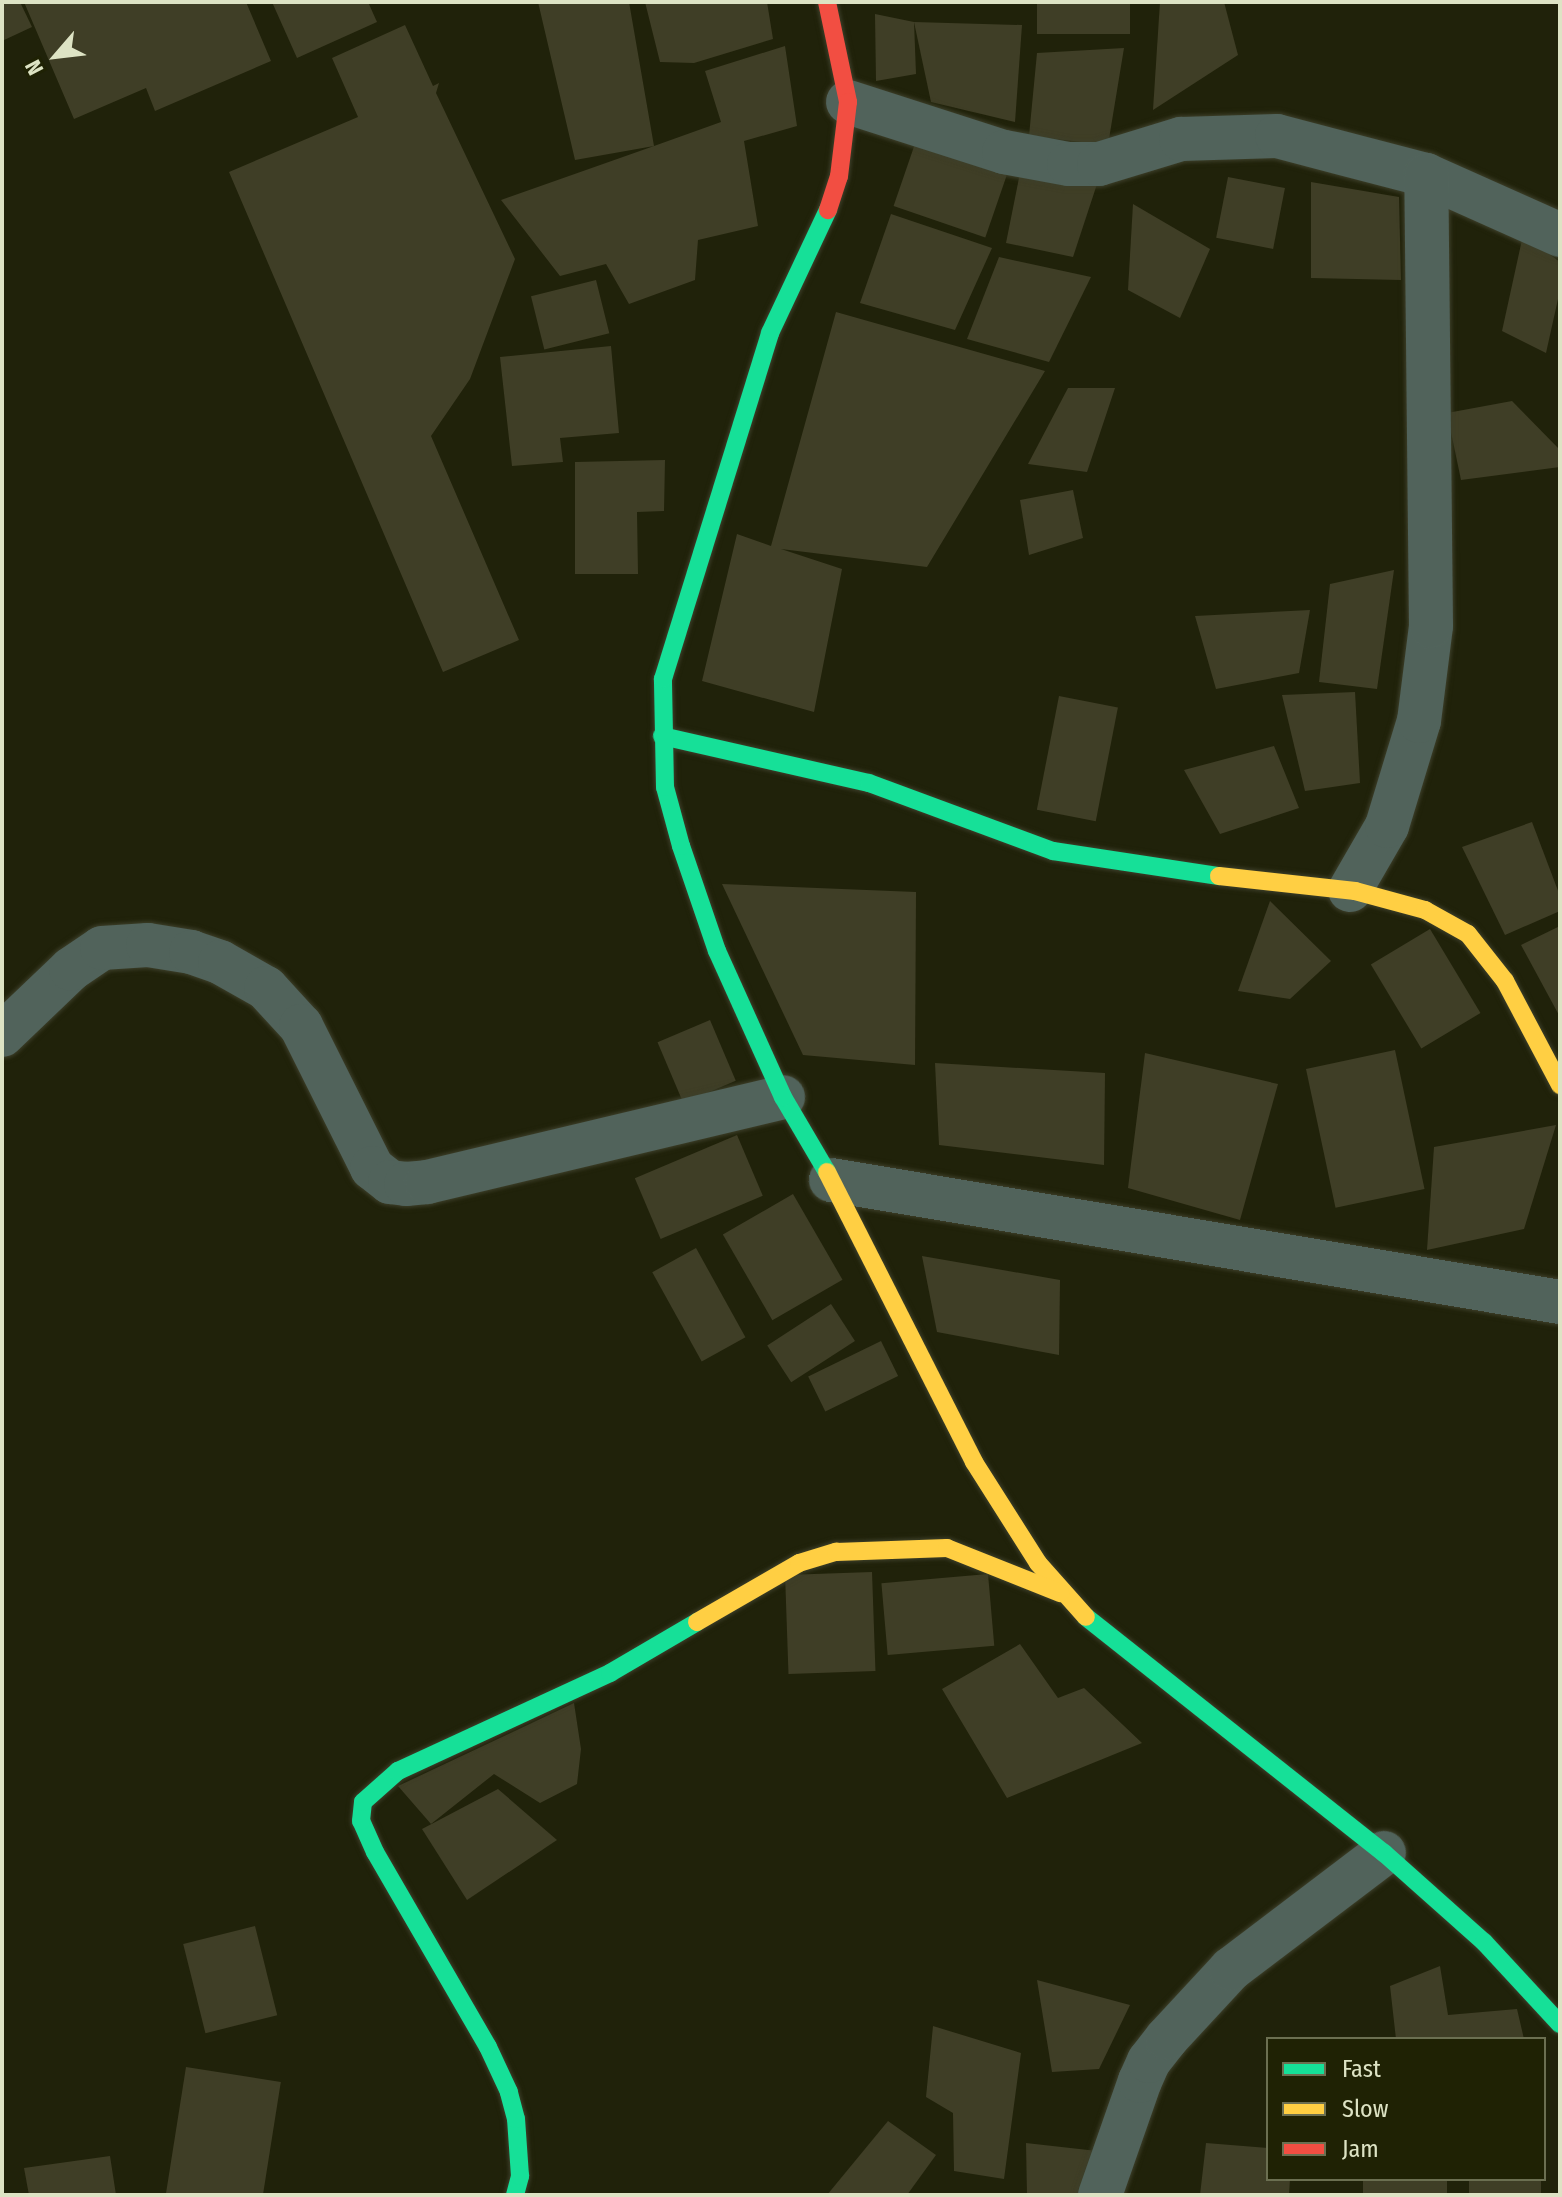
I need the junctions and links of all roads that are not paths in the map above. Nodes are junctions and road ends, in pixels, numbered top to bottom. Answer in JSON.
{"nodes":[{"id":1,"x":827,"y":2,"type":"edge"},
{"id":2,"x":848,"y":102,"type":"junction"},
{"id":3,"x":1426,"y":175,"type":"junction"},
{"id":4,"x":1560,"y":235,"type":"edge"},
{"id":5,"x":662,"y":736,"type":"junction"},
{"id":6,"x":1350,"y":890,"type":"junction"},
{"id":7,"x":2,"y":1035,"type":"edge"},
{"id":8,"x":1560,"y":1085,"type":"edge"},
{"id":9,"x":783,"y":1097,"type":"junction"},
{"id":10,"x":831,"y":1180,"type":"junction"},
{"id":11,"x":1560,"y":1302,"type":"edge"},
{"id":12,"x":1066,"y":1595,"type":"junction"},
{"id":13,"x":1384,"y":1853,"type":"junction"},
{"id":14,"x":1560,"y":2024,"type":"edge"},
{"id":15,"x":515,"y":2195,"type":"edge"},
{"id":16,"x":1100,"y":2195,"type":"edge"}],
"edges":[{"from":1,"to":2,"type":"street"},
{"from":2,"to":3,"type":"street"},
{"from":2,"to":5,"type":"street"},
{"from":3,"to":4,"type":"street"},
{"from":3,"to":6,"type":"street"},
{"from":5,"to":6,"type":"street"},
{"from":5,"to":9,"type":"street"},
{"from":6,"to":8,"type":"street"},
{"from":7,"to":9,"type":"street"},
{"from":9,"to":10,"type":"street"},
{"from":10,"to":11,"type":"street"},
{"from":10,"to":12,"type":"street"},
{"from":12,"to":13,"type":"street"},
{"from":12,"to":15,"type":"street"},
{"from":13,"to":14,"type":"street"},
{"from":13,"to":16,"type":"street"}]}
